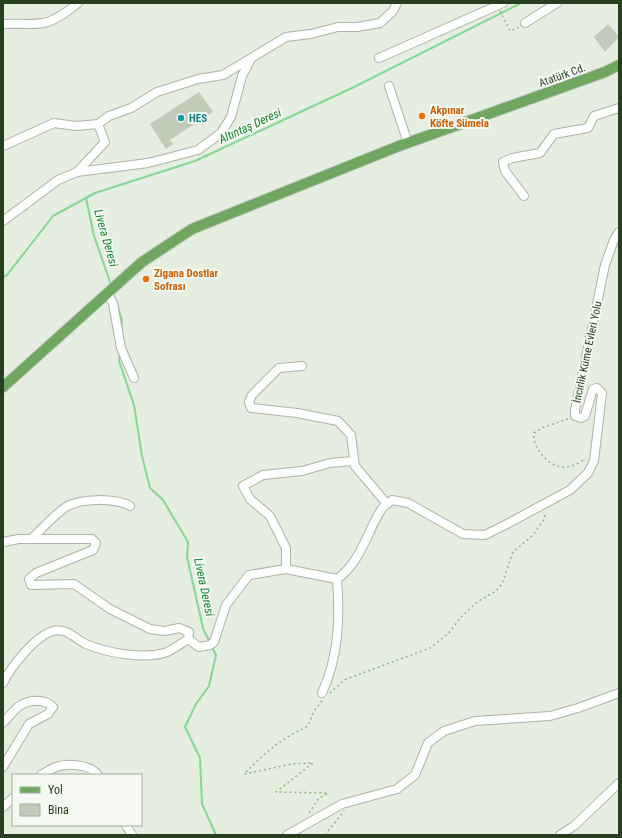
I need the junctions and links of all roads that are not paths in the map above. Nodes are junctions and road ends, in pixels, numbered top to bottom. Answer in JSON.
{"nodes":[{"id":1,"x":78,"y":3,"type":"edge"},
{"id":2,"x":397,"y":3,"type":"edge"},
{"id":3,"x":557,"y":3,"type":"edge"},
{"id":4,"x":501,"y":4,"type":"edge"},
{"id":5,"x":3,"y":24,"type":"edge"},
{"id":6,"x":525,"y":24,"type":"road end"},
{"id":7,"x":379,"y":58,"type":"dead end"},
{"id":8,"x":252,"y":59,"type":"junction"},
{"id":9,"x":619,"y":64,"type":"edge"},
{"id":10,"x":389,"y":86,"type":"dead end"},
{"id":11,"x":619,"y":108,"type":"edge"},
{"id":12,"x":98,"y":124,"type":"junction"},
{"id":13,"x":408,"y":142,"type":"junction"},
{"id":14,"x":3,"y":146,"type":"edge"},
{"id":15,"x":77,"y":172,"type":"junction"},
{"id":16,"x":524,"y":196,"type":"dead end"},
{"id":17,"x":3,"y":221,"type":"edge"},
{"id":18,"x":619,"y":232,"type":"edge"},
{"id":19,"x":107,"y":293,"type":"junction"},
{"id":20,"x":302,"y":366,"type":"dead end"},
{"id":21,"x":134,"y":378,"type":"dead end"},
{"id":22,"x":3,"y":387,"type":"edge"},
{"id":23,"x":354,"y":460,"type":"junction"},
{"id":24,"x":387,"y":504,"type":"junction"},
{"id":25,"x":130,"y":506,"type":"dead end"},
{"id":26,"x":31,"y":539,"type":"junction"},
{"id":27,"x":3,"y":542,"type":"edge"},
{"id":28,"x":286,"y":569,"type":"junction"},
{"id":29,"x":337,"y":578,"type":"junction"},
{"id":30,"x":188,"y":639,"type":"junction"},
{"id":31,"x":3,"y":683,"type":"edge"},
{"id":32,"x":619,"y":693,"type":"edge"},
{"id":33,"x":326,"y":695,"type":"road end"},
{"id":34,"x":3,"y":724,"type":"edge"},
{"id":35,"x":3,"y":767,"type":"edge"},
{"id":36,"x":44,"y":774,"type":"edge"},
{"id":37,"x":97,"y":774,"type":"edge"},
{"id":38,"x":619,"y":783,"type":"edge"},
{"id":39,"x":12,"y":799,"type":"edge"},
{"id":40,"x":3,"y":808,"type":"edge"},
{"id":41,"x":127,"y":826,"type":"edge"},
{"id":42,"x":132,"y":835,"type":"edge"},
{"id":43,"x":287,"y":835,"type":"edge"},
{"id":44,"x":560,"y":835,"type":"edge"}],
"edges":[{"from":1,"to":5,"type":"street"},
{"from":2,"to":8,"type":"street"},
{"from":3,"to":6,"type":"street"},
{"from":4,"to":7,"type":"street"},
{"from":8,"to":12,"type":"street"},
{"from":8,"to":15,"type":"street"},
{"from":9,"to":13,"type":"main road","name":"Atatürk Cd."},
{"from":10,"to":13,"type":"street"},
{"from":11,"to":16,"type":"street"},
{"from":12,"to":14,"type":"street"},
{"from":12,"to":15,"type":"street"},
{"from":13,"to":19,"type":"main road","name":"Atatürk Cd."},
{"from":15,"to":17,"type":"street"},
{"from":18,"to":24,"type":"street","name":"İncirlik Küme Evleri Yolu"},
{"from":19,"to":21,"type":"street"},
{"from":19,"to":22,"type":"main road","name":"Atatürk Cd."},
{"from":20,"to":23,"type":"street"},
{"from":23,"to":24,"type":"street"},
{"from":23,"to":28,"type":"street"},
{"from":24,"to":29,"type":"street"},
{"from":25,"to":26,"type":"street"},
{"from":26,"to":27,"type":"street"},
{"from":26,"to":30,"type":"street"},
{"from":28,"to":29,"type":"street"},
{"from":28,"to":30,"type":"street"},
{"from":29,"to":33,"type":"street"},
{"from":30,"to":31,"type":"street"},
{"from":32,"to":43,"type":"street"},
{"from":34,"to":35,"type":"street"},
{"from":36,"to":37,"type":"street"},
{"from":38,"to":44,"type":"street"},
{"from":39,"to":40,"type":"street"},
{"from":41,"to":42,"type":"street"}]}
